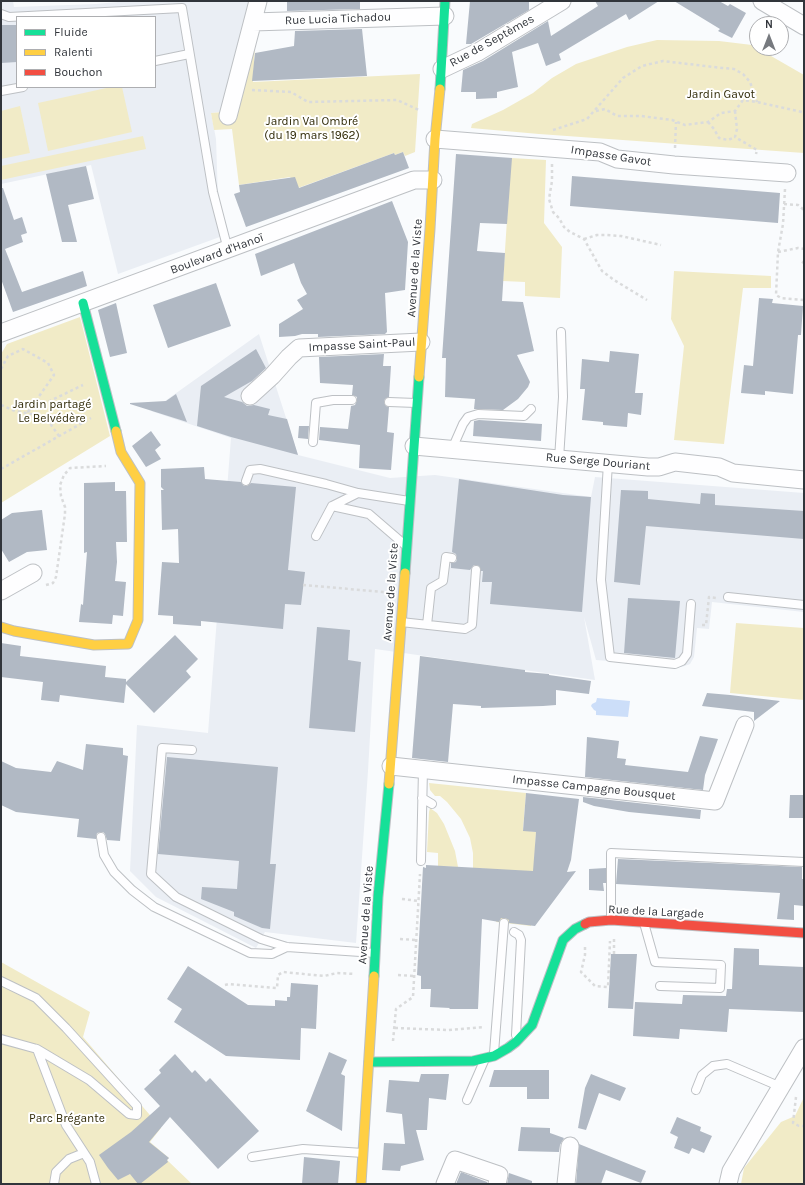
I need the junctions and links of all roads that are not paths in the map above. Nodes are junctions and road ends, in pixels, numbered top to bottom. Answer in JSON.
{"nodes":[{"id":1,"x":258,"y":1,"type":"edge"},
{"id":2,"x":562,"y":1,"type":"edge"},
{"id":3,"x":771,"y":4,"type":"edge"},
{"id":4,"x":445,"y":8,"type":"edge"},
{"id":5,"x":1,"y":14,"type":"edge"},
{"id":6,"x":28,"y":16,"type":"edge"},
{"id":7,"x":16,"y":17,"type":"edge"},
{"id":8,"x":252,"y":22,"type":"junction"},
{"id":9,"x":804,"y":26,"type":"edge"},
{"id":10,"x":189,"y":54,"type":"junction"},
{"id":11,"x":156,"y":61,"type":"edge"},
{"id":12,"x":442,"y":69,"type":"junction"},
{"id":13,"x":18,"y":88,"type":"edge"},
{"id":14,"x":1,"y":91,"type":"edge"},
{"id":15,"x":228,"y":116,"type":"dead end"},
{"id":16,"x":435,"y":139,"type":"junction"},
{"id":17,"x":786,"y":172,"type":"road end"},
{"id":18,"x":433,"y":180,"type":"junction"},
{"id":19,"x":228,"y":250,"type":"junction"},
{"id":20,"x":83,"y":303,"type":"junction"},
{"id":21,"x":561,"y":332,"type":"dead end"},
{"id":22,"x":1,"y":333,"type":"edge"},
{"id":23,"x":421,"y":342,"type":"junction"},
{"id":24,"x":250,"y":396,"type":"dead end"},
{"id":25,"x":352,"y":400,"type":"dead end"},
{"id":26,"x":389,"y":402,"type":"dead end"},
{"id":27,"x":417,"y":403,"type":"junction"},
{"id":28,"x":531,"y":409,"type":"dead end"},
{"id":29,"x":313,"y":442,"type":"dead end"},
{"id":30,"x":414,"y":446,"type":"junction"},
{"id":31,"x":452,"y":449,"type":"junction"},
{"id":32,"x":558,"y":459,"type":"junction"},
{"id":33,"x":608,"y":463,"type":"junction"},
{"id":34,"x":804,"y":480,"type":"edge"},
{"id":35,"x":246,"y":481,"type":"dead end"},
{"id":36,"x":358,"y":493,"type":"junction"},
{"id":37,"x":409,"y":501,"type":"junction"},
{"id":38,"x":332,"y":506,"type":"junction"},
{"id":39,"x":316,"y":536,"type":"dead end"},
{"id":40,"x":406,"y":546,"type":"junction"},
{"id":41,"x":452,"y":558,"type":"dead end"},
{"id":42,"x":476,"y":570,"type":"dead end"},
{"id":43,"x":33,"y":572,"type":"road end"},
{"id":44,"x":1,"y":591,"type":"edge"},
{"id":45,"x":728,"y":597,"type":"dead end"},
{"id":46,"x":692,"y":604,"type":"dead end"},
{"id":47,"x":804,"y":604,"type":"edge"},
{"id":48,"x":400,"y":622,"type":"junction"},
{"id":49,"x":427,"y":625,"type":"junction"},
{"id":50,"x":1,"y":627,"type":"edge"},
{"id":51,"x":746,"y":725,"type":"dead end"},
{"id":52,"x":192,"y":750,"type":"dead end"},
{"id":53,"x":391,"y":766,"type":"junction"},
{"id":54,"x":423,"y":770,"type":"junction"},
{"id":55,"x":422,"y":798,"type":"junction"},
{"id":56,"x":432,"y":804,"type":"dead end"},
{"id":57,"x":101,"y":837,"type":"dead end"},
{"id":58,"x":421,"y":861,"type":"dead end"},
{"id":59,"x":804,"y":862,"type":"edge"},
{"id":60,"x":611,"y":920,"type":"junction"},
{"id":61,"x":644,"y":922,"type":"junction"},
{"id":62,"x":504,"y":923,"type":"dead end"},
{"id":63,"x":514,"y":932,"type":"dead end"},
{"id":64,"x":804,"y":933,"type":"edge"},
{"id":65,"x":288,"y":947,"type":"junction"},
{"id":66,"x":376,"y":953,"type":"junction"},
{"id":67,"x":1,"y":981,"type":"edge"},
{"id":68,"x":660,"y":986,"type":"dead end"},
{"id":69,"x":1,"y":1040,"type":"edge"},
{"id":70,"x":516,"y":1042,"type":"junction"},
{"id":71,"x":804,"y":1048,"type":"edge"},
{"id":72,"x":37,"y":1049,"type":"junction"},
{"id":73,"x":490,"y":1057,"type":"junction"},
{"id":74,"x":369,"y":1062,"type":"junction"},
{"id":75,"x":781,"y":1087,"type":"junction"},
{"id":76,"x":696,"y":1090,"type":"dead end"},
{"id":77,"x":467,"y":1100,"type":"dead end"},
{"id":78,"x":570,"y":1146,"type":"dead end"},
{"id":79,"x":84,"y":1153,"type":"junction"},
{"id":80,"x":363,"y":1153,"type":"junction"},
{"id":81,"x":252,"y":1157,"type":"dead end"},
{"id":82,"x":54,"y":1184,"type":"edge"},
{"id":83,"x":96,"y":1184,"type":"edge"},
{"id":84,"x":360,"y":1184,"type":"edge"},
{"id":85,"x":445,"y":1184,"type":"edge"},
{"id":86,"x":497,"y":1184,"type":"edge"},
{"id":87,"x":566,"y":1184,"type":"edge"},
{"id":88,"x":728,"y":1184,"type":"edge"}],
"edges":[{"from":1,"to":8,"type":"street"},
{"from":2,"to":12,"type":"street","name":"Rue de Septèmes"},
{"from":3,"to":9,"type":"street"},
{"from":4,"to":8,"type":"street","name":"Rue Lucia Tichadou"},
{"from":4,"to":12,"type":"street","name":"Avenue de la Viste"},
{"from":5,"to":7,"type":"lane"},
{"from":6,"to":10,"type":"lane"},
{"from":8,"to":15,"type":"street"},
{"from":10,"to":11,"type":"lane"},
{"from":10,"to":19,"type":"lane"},
{"from":12,"to":16,"type":"street","name":"Avenue de la Viste"},
{"from":13,"to":14,"type":"lane"},
{"from":16,"to":17,"type":"street","name":"Impasse Gavot"},
{"from":16,"to":18,"type":"street","name":"Avenue de la Viste"},
{"from":18,"to":19,"type":"street","name":"Boulevard d'Hanoï"},
{"from":18,"to":23,"type":"street","name":"Avenue de la Viste"},
{"from":19,"to":20,"type":"street","name":"Boulevard d'Hanoï"},
{"from":20,"to":22,"type":"street","name":"Boulevard d'Hanoï"},
{"from":20,"to":50,"type":"street"},
{"from":21,"to":32,"type":"lane"},
{"from":23,"to":24,"type":"street","name":"Impasse Saint-Paul"},
{"from":23,"to":27,"type":"street","name":"Avenue de la Viste"},
{"from":25,"to":29,"type":"lane"},
{"from":26,"to":27,"type":"lane"},
{"from":27,"to":30,"type":"street","name":"Avenue de la Viste"},
{"from":28,"to":31,"type":"lane"},
{"from":30,"to":31,"type":"street","name":"Rue Serge Douriant"},
{"from":30,"to":37,"type":"street","name":"Avenue de la Viste"},
{"from":31,"to":32,"type":"street","name":"Rue Serge Douriant"},
{"from":32,"to":33,"type":"street","name":"Rue Serge Douriant"},
{"from":33,"to":34,"type":"street","name":"Rue Serge Douriant"},
{"from":33,"to":46,"type":"lane"},
{"from":35,"to":36,"type":"lane"},
{"from":36,"to":37,"type":"lane"},
{"from":36,"to":38,"type":"lane"},
{"from":37,"to":40,"type":"street","name":"Avenue de la Viste"},
{"from":38,"to":39,"type":"lane"},
{"from":38,"to":40,"type":"lane"},
{"from":40,"to":48,"type":"street","name":"Avenue de la Viste"},
{"from":41,"to":49,"type":"lane"},
{"from":42,"to":49,"type":"lane"},
{"from":43,"to":44,"type":"street"},
{"from":45,"to":47,"type":"lane"},
{"from":48,"to":49,"type":"lane"},
{"from":48,"to":53,"type":"street","name":"Avenue de la Viste"},
{"from":51,"to":54,"type":"street","name":"Impasse Campagne Bousquet"},
{"from":52,"to":65,"type":"lane"},
{"from":53,"to":54,"type":"street","name":"Impasse Campagne Bousquet"},
{"from":53,"to":66,"type":"street","name":"Avenue de la Viste"},
{"from":54,"to":55,"type":"lane"},
{"from":55,"to":56,"type":"lane"},
{"from":55,"to":58,"type":"lane"},
{"from":57,"to":65,"type":"lane"},
{"from":59,"to":60,"type":"lane"},
{"from":60,"to":61,"type":"street","name":"Rue de la Largade"},
{"from":60,"to":70,"type":"street","name":"Rue de la Largade"},
{"from":61,"to":64,"type":"street","name":"Rue de la Largade"},
{"from":61,"to":68,"type":"lane"},
{"from":62,"to":73,"type":"lane"},
{"from":63,"to":70,"type":"lane"},
{"from":65,"to":66,"type":"lane"},
{"from":66,"to":74,"type":"street","name":"Avenue de la Viste"},
{"from":67,"to":72,"type":"lane"},
{"from":69,"to":72,"type":"lane"},
{"from":70,"to":73,"type":"street","name":"Rue de la Largade"},
{"from":71,"to":75,"type":"street"},
{"from":72,"to":79,"type":"lane"},
{"from":73,"to":74,"type":"street","name":"Rue de la Largade"},
{"from":73,"to":77,"type":"lane"},
{"from":74,"to":80,"type":"street","name":"Avenue de la Viste"},
{"from":75,"to":76,"type":"lane"},
{"from":75,"to":88,"type":"street"},
{"from":78,"to":87,"type":"street"},
{"from":79,"to":82,"type":"lane"},
{"from":79,"to":83,"type":"lane"},
{"from":80,"to":81,"type":"lane"},
{"from":80,"to":84,"type":"street","name":"Avenue de la Viste"},
{"from":85,"to":86,"type":"street"}]}
